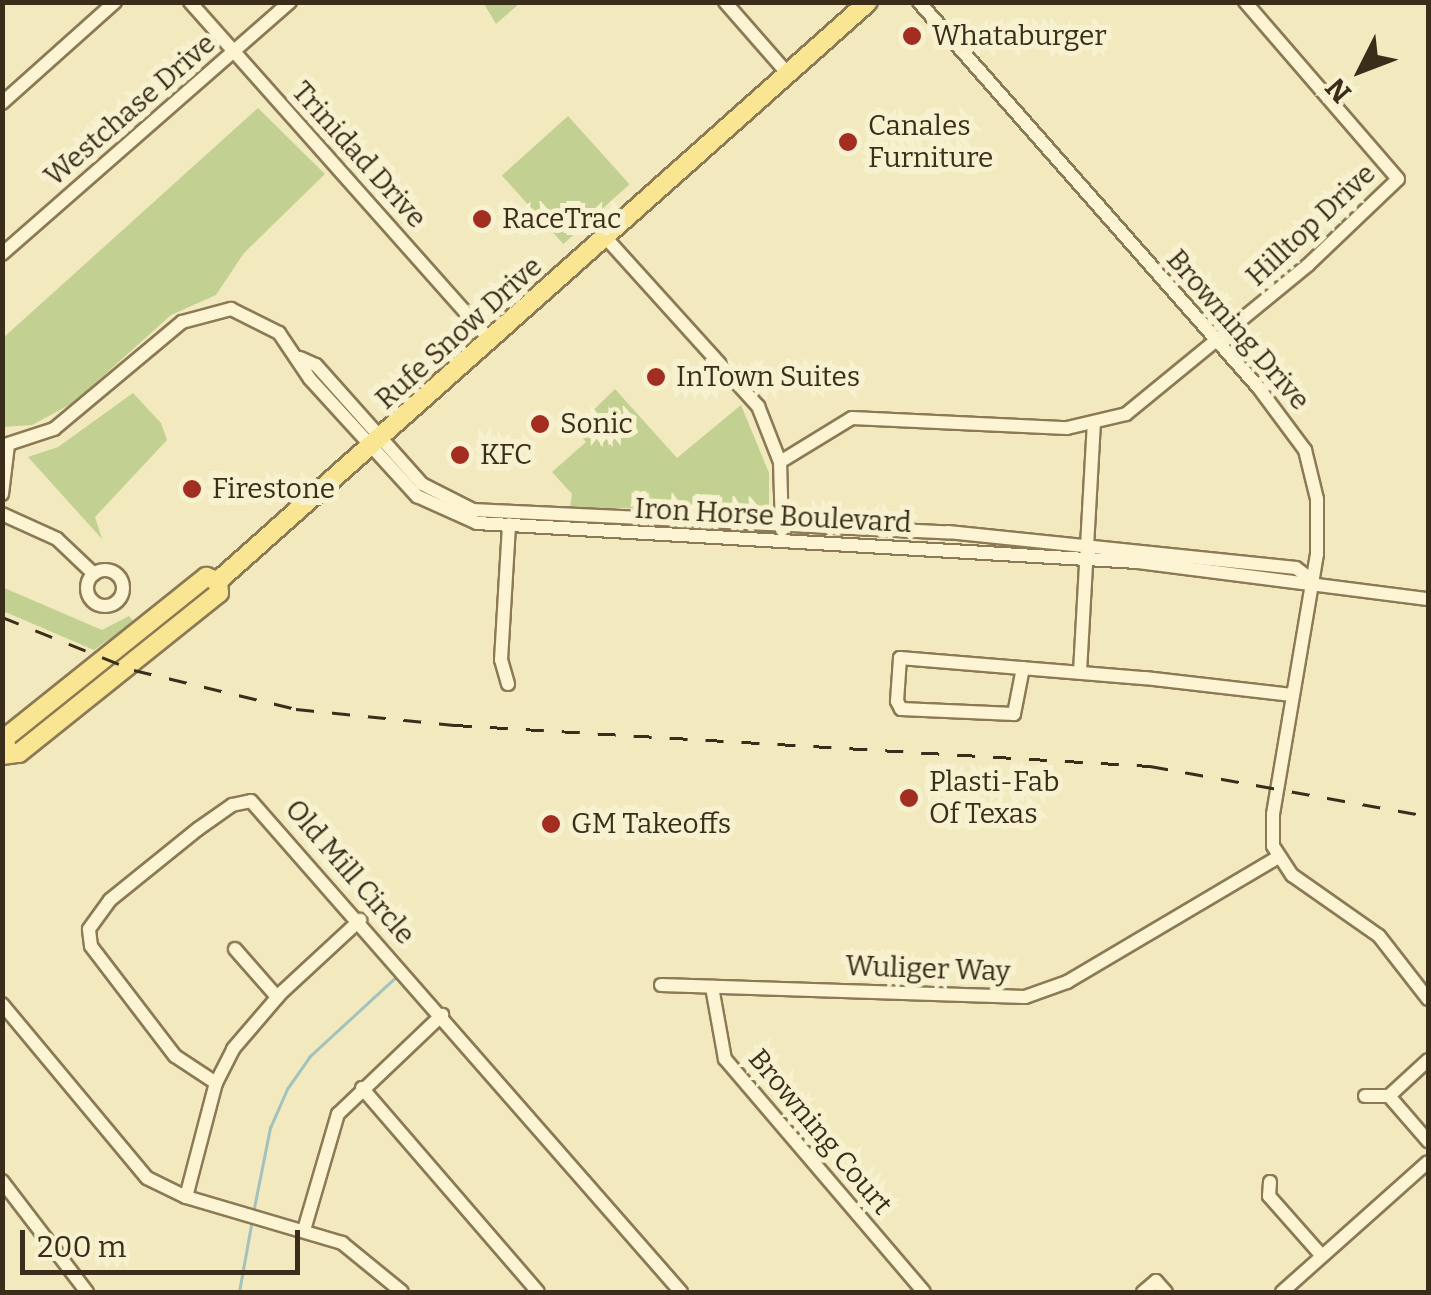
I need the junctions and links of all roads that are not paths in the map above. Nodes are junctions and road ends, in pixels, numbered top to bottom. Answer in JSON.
{"nodes":[{"id":1,"x":116,"y":2,"type":"edge"},
{"id":2,"x":190,"y":2,"type":"edge"},
{"id":3,"x":290,"y":2,"type":"edge"},
{"id":4,"x":725,"y":2,"type":"edge"},
{"id":5,"x":868,"y":2,"type":"edge"},
{"id":6,"x":919,"y":2,"type":"edge"},
{"id":7,"x":1245,"y":2,"type":"edge"},
{"id":8,"x":234,"y":52,"type":"junction"},
{"id":9,"x":788,"y":74,"type":"junction"},
{"id":10,"x":2,"y":103,"type":"edge"},
{"id":11,"x":606,"y":238,"type":"junction"},
{"id":12,"x":2,"y":254,"type":"edge"},
{"id":13,"x":491,"y":341,"type":"junction"},
{"id":14,"x":1217,"y":343,"type":"junction"},
{"id":15,"x":1094,"y":425,"type":"junction"},
{"id":16,"x":376,"y":444,"type":"junction"},
{"id":17,"x":5,"y":446,"type":"edge"},
{"id":18,"x":780,"y":462,"type":"junction"},
{"id":19,"x":2,"y":494,"type":"edge"},
{"id":20,"x":2,"y":514,"type":"edge"},
{"id":21,"x":510,"y":522,"type":"junction"},
{"id":22,"x":782,"y":526,"type":"junction"},
{"id":23,"x":782,"y":542,"type":"junction"},
{"id":24,"x":1087,"y":551,"type":"junction"},
{"id":25,"x":94,"y":574,"type":"dead end"},
{"id":26,"x":1312,"y":580,"type":"junction"},
{"id":27,"x":1428,"y":599,"type":"edge"},
{"id":28,"x":1023,"y":668,"type":"junction"},
{"id":29,"x":1080,"y":672,"type":"junction"},
{"id":30,"x":508,"y":684,"type":"dead end"},
{"id":31,"x":1292,"y":695,"type":"junction"},
{"id":32,"x":5,"y":753,"type":"edge"},
{"id":33,"x":1278,"y":857,"type":"junction"},
{"id":34,"x":360,"y":920,"type":"junction"},
{"id":35,"x":235,"y":948,"type":"dead end"},
{"id":36,"x":661,"y":986,"type":"dead end"},
{"id":37,"x":712,"y":988,"type":"junction"},
{"id":38,"x":277,"y":997,"type":"junction"},
{"id":39,"x":1428,"y":999,"type":"edge"},
{"id":40,"x":2,"y":1004,"type":"edge"},
{"id":41,"x":442,"y":1016,"type":"junction"},
{"id":42,"x":1428,"y":1060,"type":"edge"},
{"id":43,"x":216,"y":1083,"type":"junction"},
{"id":44,"x":362,"y":1088,"type":"junction"},
{"id":45,"x":1364,"y":1096,"type":"dead end"},
{"id":46,"x":1389,"y":1096,"type":"junction"},
{"id":47,"x":1428,"y":1141,"type":"edge"},
{"id":48,"x":1428,"y":1162,"type":"edge"},
{"id":49,"x":2,"y":1181,"type":"edge"},
{"id":50,"x":1270,"y":1182,"type":"dead end"},
{"id":51,"x":186,"y":1197,"type":"junction"},
{"id":52,"x":304,"y":1230,"type":"junction"},
{"id":53,"x":1322,"y":1256,"type":"junction"},
{"id":54,"x":87,"y":1292,"type":"edge"},
{"id":55,"x":402,"y":1292,"type":"edge"},
{"id":56,"x":538,"y":1292,"type":"edge"},
{"id":57,"x":682,"y":1292,"type":"edge"},
{"id":58,"x":924,"y":1292,"type":"edge"},
{"id":59,"x":1143,"y":1292,"type":"edge"},
{"id":60,"x":1166,"y":1292,"type":"edge"},
{"id":61,"x":1282,"y":1292,"type":"edge"}],
"edges":[{"from":1,"to":10,"type":"street"},
{"from":2,"to":8,"type":"street","name":"Trinidad Drive"},
{"from":3,"to":8,"type":"street","name":"Westchase Drive"},
{"from":4,"to":9,"type":"street"},
{"from":5,"to":9,"type":"main road","name":"Rufe Snow Drive"},
{"from":6,"to":14,"type":"street","name":"Browning Drive"},
{"from":7,"to":14,"type":"street","name":"Hilltop Drive"},
{"from":8,"to":12,"type":"street","name":"Westchase Drive"},
{"from":8,"to":13,"type":"street","name":"Trinidad Drive"},
{"from":9,"to":11,"type":"main road","name":"Rufe Snow Drive"},
{"from":11,"to":13,"type":"main road","name":"Rufe Snow Drive"},
{"from":11,"to":18,"type":"street"},
{"from":13,"to":16,"type":"main road","name":"Rufe Snow Drive"},
{"from":14,"to":15,"type":"street"},
{"from":14,"to":26,"type":"street","name":"Browning Drive"},
{"from":15,"to":18,"type":"street"},
{"from":15,"to":24,"type":"street"},
{"from":16,"to":17,"type":"street","name":"Iron Horse Boulevard"},
{"from":16,"to":21,"type":"street","name":"Iron Horse Boulevard"},
{"from":16,"to":32,"type":"main road","name":"Rufe Snow Drive"},
{"from":17,"to":19,"type":"street"},
{"from":18,"to":22,"type":"street"},
{"from":20,"to":25,"type":"street"},
{"from":21,"to":22,"type":"street","name":"Iron Horse Boulevard"},
{"from":21,"to":23,"type":"street","name":"Iron Horse Boulevard"},
{"from":21,"to":30,"type":"street"},
{"from":22,"to":23,"type":"street"},
{"from":22,"to":24,"type":"street","name":"Iron Horse Boulevard"},
{"from":23,"to":24,"type":"street","name":"Iron Horse Boulevard"},
{"from":24,"to":26,"type":"street","name":"Iron Horse Boulevard"},
{"from":24,"to":29,"type":"street"},
{"from":26,"to":27,"type":"street","name":"Iron Horse Boulevard"},
{"from":26,"to":31,"type":"street","name":"Browning Drive"},
{"from":28,"to":28,"type":"street"},
{"from":28,"to":29,"type":"street"},
{"from":29,"to":31,"type":"street"},
{"from":31,"to":33,"type":"street","name":"Browning Drive"},
{"from":33,"to":37,"type":"street","name":"Wuliger Way"},
{"from":33,"to":39,"type":"street"},
{"from":34,"to":38,"type":"street"},
{"from":34,"to":41,"type":"street","name":"Old Mill Circle"},
{"from":34,"to":43,"type":"street","name":"Old Mill Circle"},
{"from":35,"to":38,"type":"street"},
{"from":36,"to":37,"type":"street","name":"Wuliger Way"},
{"from":37,"to":58,"type":"street","name":"Browning Court"},
{"from":38,"to":43,"type":"street"},
{"from":40,"to":51,"type":"street"},
{"from":41,"to":44,"type":"street"},
{"from":41,"to":57,"type":"street","name":"Old Mill Circle"},
{"from":42,"to":46,"type":"street"},
{"from":43,"to":51,"type":"street"},
{"from":44,"to":52,"type":"street"},
{"from":44,"to":56,"type":"street"},
{"from":45,"to":46,"type":"street"},
{"from":46,"to":47,"type":"street"},
{"from":48,"to":53,"type":"street"},
{"from":49,"to":54,"type":"street"},
{"from":50,"to":53,"type":"street"},
{"from":51,"to":52,"type":"street"},
{"from":52,"to":55,"type":"street"},
{"from":53,"to":61,"type":"street"},
{"from":59,"to":60,"type":"street"}]}
